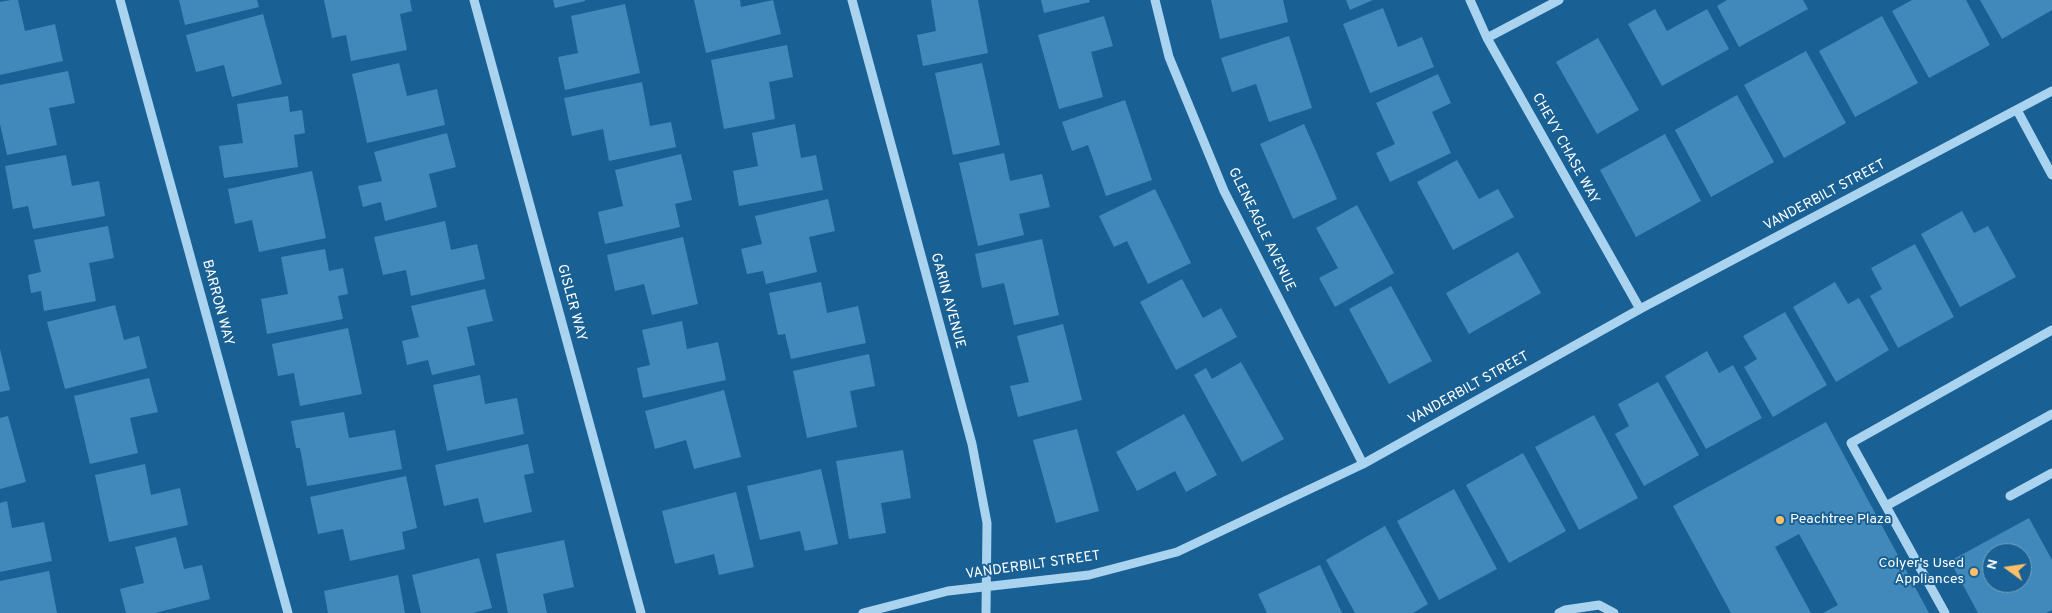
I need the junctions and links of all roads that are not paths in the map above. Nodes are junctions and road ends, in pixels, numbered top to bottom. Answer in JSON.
{"nodes":[{"id":1,"x":120,"y":0,"type":"edge"},
{"id":2,"x":474,"y":0,"type":"edge"},
{"id":3,"x":852,"y":0,"type":"edge"},
{"id":4,"x":1155,"y":0,"type":"edge"},
{"id":5,"x":1470,"y":0,"type":"edge"},
{"id":6,"x":1559,"y":0,"type":"edge"},
{"id":7,"x":1487,"y":38,"type":"junction"},
{"id":8,"x":2052,"y":91,"type":"edge"},
{"id":9,"x":2018,"y":110,"type":"junction"},
{"id":10,"x":2052,"y":175,"type":"edge"},
{"id":11,"x":1640,"y":309,"type":"junction"},
{"id":12,"x":2052,"y":330,"type":"edge"},
{"id":13,"x":2052,"y":414,"type":"edge"},
{"id":14,"x":1363,"y":464,"type":"junction"},
{"id":15,"x":2052,"y":473,"type":"edge"},
{"id":16,"x":2010,"y":496,"type":"dead end"},
{"id":17,"x":1886,"y":506,"type":"junction"},
{"id":18,"x":986,"y":587,"type":"junction"},
{"id":19,"x":288,"y":613,"type":"edge"},
{"id":20,"x":642,"y":613,"type":"edge"},
{"id":21,"x":863,"y":613,"type":"edge"},
{"id":22,"x":986,"y":613,"type":"edge"},
{"id":23,"x":1560,"y":613,"type":"edge"},
{"id":24,"x":1614,"y":613,"type":"edge"},
{"id":25,"x":1945,"y":613,"type":"edge"}],
"edges":[{"from":1,"to":19,"type":"street","name":"BARRON WAY"},
{"from":2,"to":20,"type":"street","name":"GISLER WAY"},
{"from":3,"to":18,"type":"street","name":"GARIN AVENUE"},
{"from":4,"to":14,"type":"street","name":"GLENEAGLE AVENUE"},
{"from":5,"to":7,"type":"street","name":"CHEVY CHASE WAY"},
{"from":6,"to":7,"type":"street"},
{"from":7,"to":11,"type":"street","name":"CHEVY CHASE WAY"},
{"from":8,"to":9,"type":"street","name":"VANDERBILT STREET"},
{"from":9,"to":10,"type":"street"},
{"from":9,"to":11,"type":"street","name":"VANDERBILT STREET"},
{"from":11,"to":14,"type":"street","name":"VANDERBILT STREET"},
{"from":12,"to":17,"type":"street"},
{"from":13,"to":17,"type":"street"},
{"from":14,"to":18,"type":"street","name":"VANDERBILT STREET"},
{"from":15,"to":16,"type":"street"},
{"from":17,"to":25,"type":"street"},
{"from":18,"to":21,"type":"street","name":"VANDERBILT STREET"},
{"from":18,"to":22,"type":"street","name":"GARIN AVENUE"},
{"from":23,"to":24,"type":"street"}]}
